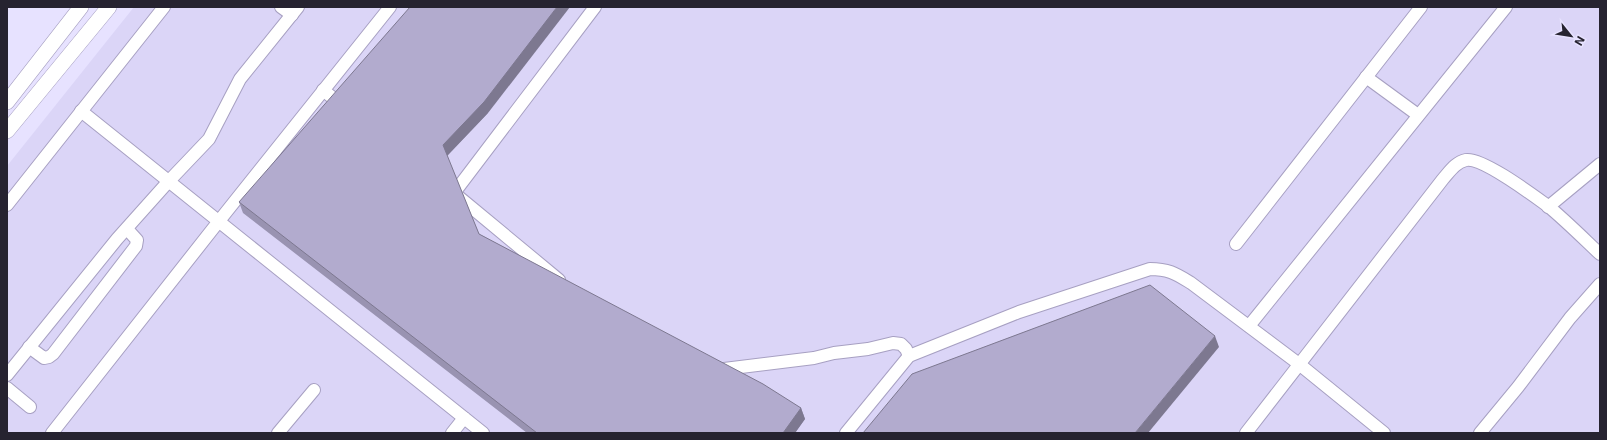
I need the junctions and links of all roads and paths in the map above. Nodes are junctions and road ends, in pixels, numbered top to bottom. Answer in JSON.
{"nodes":[{"id":1,"x":81,"y":7,"type":"edge"},
{"id":2,"x":110,"y":7,"type":"edge"},
{"id":3,"x":164,"y":7,"type":"edge"},
{"id":4,"x":281,"y":7,"type":"edge"},
{"id":5,"x":390,"y":7,"type":"edge"},
{"id":6,"x":595,"y":7,"type":"edge"},
{"id":7,"x":1421,"y":7,"type":"edge"},
{"id":8,"x":1506,"y":7,"type":"edge"},
{"id":9,"x":295,"y":11,"type":"edge"},
{"id":10,"x":1366,"y":77,"type":"junction"},
{"id":11,"x":323,"y":90,"type":"junction"},
{"id":12,"x":7,"y":102,"type":"edge"},
{"id":13,"x":81,"y":111,"type":"junction"},
{"id":14,"x":353,"y":114,"type":"edge"},
{"id":15,"x":1418,"y":116,"type":"junction"},
{"id":16,"x":7,"y":131,"type":"edge"},
{"id":17,"x":1600,"y":164,"type":"edge"},
{"id":18,"x":168,"y":182,"type":"junction"},
{"id":19,"x":443,"y":185,"type":"edge"},
{"id":20,"x":454,"y":193,"type":"junction"},
{"id":21,"x":7,"y":205,"type":"edge"},
{"id":22,"x":1548,"y":206,"type":"junction"},
{"id":23,"x":219,"y":221,"type":"junction"},
{"id":24,"x":126,"y":229,"type":"junction"},
{"id":25,"x":1236,"y":244,"type":"dead end"},
{"id":26,"x":1600,"y":254,"type":"edge"},
{"id":27,"x":1600,"y":284,"type":"edge"},
{"id":28,"x":566,"y":285,"type":"edge"},
{"id":29,"x":1249,"y":326,"type":"junction"},
{"id":30,"x":29,"y":347,"type":"junction"},
{"id":31,"x":909,"y":356,"type":"junction"},
{"id":32,"x":1299,"y":364,"type":"junction"},
{"id":33,"x":704,"y":370,"type":"edge"},
{"id":34,"x":7,"y":375,"type":"edge"},
{"id":35,"x":7,"y":388,"type":"edge"},
{"id":36,"x":314,"y":390,"type":"dead end"},
{"id":37,"x":30,"y":407,"type":"dead end"},
{"id":38,"x":464,"y":418,"type":"junction"},
{"id":39,"x":52,"y":433,"type":"edge"},
{"id":40,"x":278,"y":433,"type":"edge"},
{"id":41,"x":452,"y":433,"type":"edge"},
{"id":42,"x":483,"y":433,"type":"edge"},
{"id":43,"x":846,"y":433,"type":"edge"},
{"id":44,"x":1246,"y":433,"type":"edge"},
{"id":45,"x":1384,"y":433,"type":"edge"},
{"id":46,"x":1480,"y":433,"type":"edge"}],
"edges":[{"from":1,"to":12,"type":"main road"},
{"from":2,"to":16,"type":"main road"},
{"from":3,"to":13,"type":"lane"},
{"from":4,"to":9,"type":"lane"},
{"from":5,"to":11,"type":"lane"},
{"from":6,"to":20,"type":"lane"},
{"from":7,"to":10,"type":"lane"},
{"from":8,"to":15,"type":"lane"},
{"from":9,"to":18,"type":"lane"},
{"from":10,"to":15,"type":"lane"},
{"from":10,"to":25,"type":"lane"},
{"from":11,"to":14,"type":"lane"},
{"from":11,"to":23,"type":"lane"},
{"from":13,"to":18,"type":"lane"},
{"from":13,"to":21,"type":"lane"},
{"from":15,"to":29,"type":"lane"},
{"from":17,"to":22,"type":"lane"},
{"from":18,"to":23,"type":"lane"},
{"from":18,"to":24,"type":"lane"},
{"from":19,"to":20,"type":"lane"},
{"from":20,"to":28,"type":"lane"},
{"from":22,"to":26,"type":"lane"},
{"from":22,"to":32,"type":"lane"},
{"from":23,"to":38,"type":"lane"},
{"from":23,"to":39,"type":"lane"},
{"from":24,"to":30,"type":"lane"},
{"from":24,"to":30,"type":"lane"},
{"from":27,"to":46,"type":"lane"},
{"from":29,"to":31,"type":"lane"},
{"from":29,"to":32,"type":"lane"},
{"from":30,"to":34,"type":"lane"},
{"from":31,"to":33,"type":"lane"},
{"from":31,"to":43,"type":"lane"},
{"from":32,"to":44,"type":"lane"},
{"from":32,"to":45,"type":"lane"},
{"from":35,"to":37,"type":"lane"},
{"from":36,"to":40,"type":"lane"},
{"from":38,"to":41,"type":"lane"},
{"from":38,"to":42,"type":"lane"}]}
